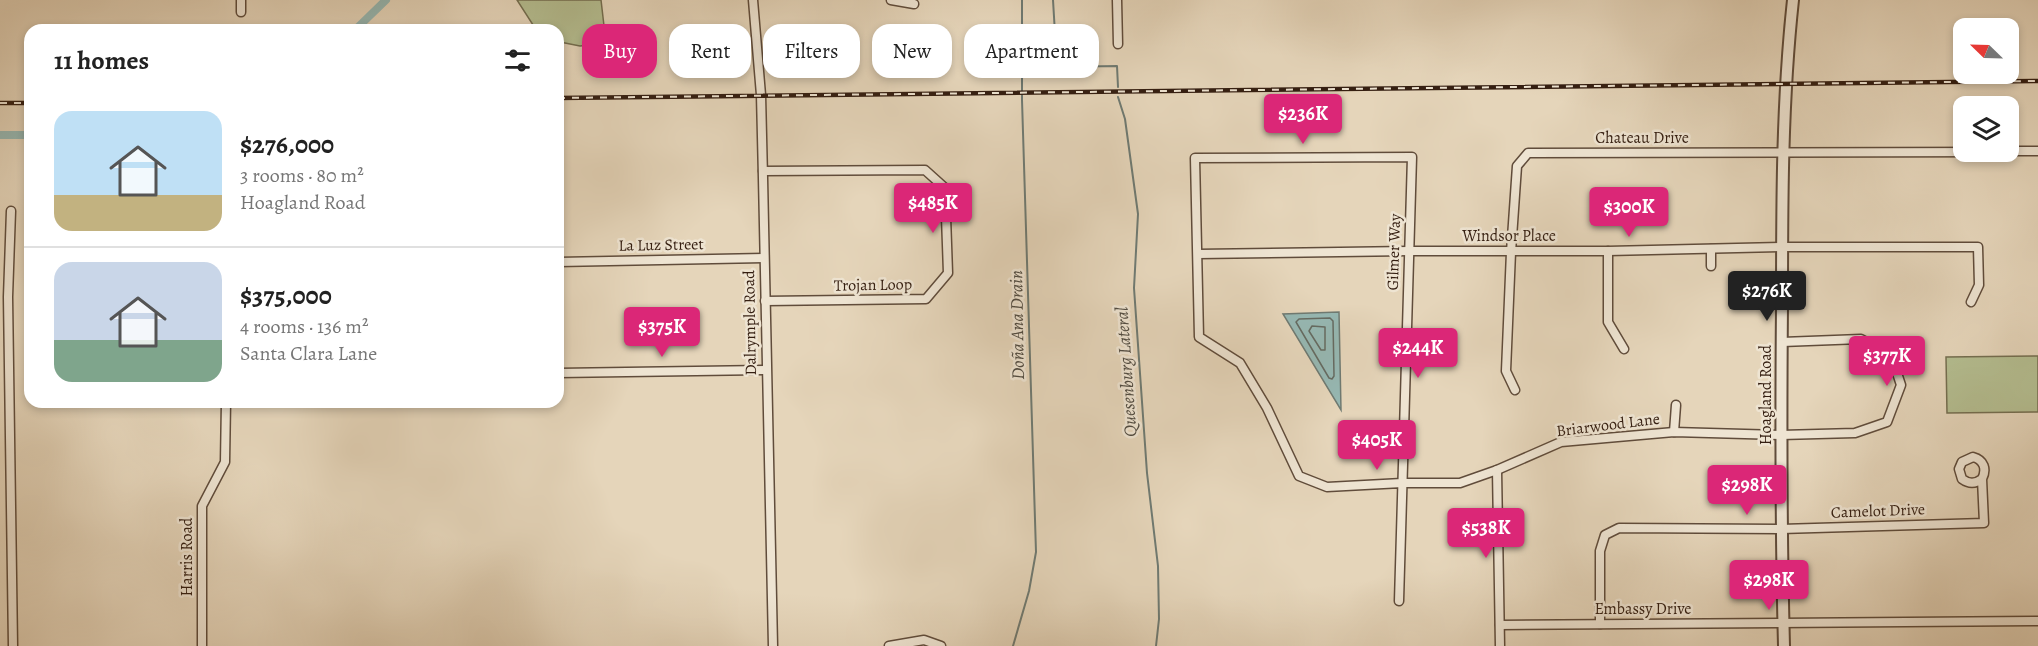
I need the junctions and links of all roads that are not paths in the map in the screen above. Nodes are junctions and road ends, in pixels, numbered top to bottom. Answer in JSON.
{"nodes":[{"id":1,"x":241,"y":0,"type":"edge"},
{"id":2,"x":753,"y":0,"type":"edge"},
{"id":3,"x":891,"y":0,"type":"edge"},
{"id":4,"x":1117,"y":0,"type":"edge"},
{"id":5,"x":1793,"y":0,"type":"edge"},
{"id":6,"x":914,"y":4,"type":"dead end"},
{"id":7,"x":241,"y":12,"type":"dead end"},
{"id":8,"x":1118,"y":44,"type":"dead end"},
{"id":9,"x":2038,"y":151,"type":"edge"},
{"id":10,"x":1784,"y":152,"type":"junction"},
{"id":11,"x":1953,"y":152,"type":"edge"},
{"id":12,"x":2019,"y":152,"type":"edge"},
{"id":13,"x":1195,"y":158,"type":"joint"},
{"id":14,"x":763,"y":171,"type":"junction"},
{"id":15,"x":11,"y":211,"type":"dead end"},
{"id":16,"x":1782,"y":247,"type":"junction"},
{"id":17,"x":1711,"y":249,"type":"junction"},
{"id":18,"x":1409,"y":251,"type":"junction"},
{"id":19,"x":1512,"y":252,"type":"junction"},
{"id":20,"x":1608,"y":252,"type":"junction"},
{"id":21,"x":1198,"y":254,"type":"junction"},
{"id":22,"x":764,"y":258,"type":"junction"},
{"id":23,"x":564,"y":262,"type":"edge"},
{"id":24,"x":1711,"y":267,"type":"dead end"},
{"id":25,"x":4,"y":297,"type":"edge"},
{"id":26,"x":765,"y":301,"type":"junction"},
{"id":27,"x":1971,"y":302,"type":"dead end"},
{"id":28,"x":1782,"y":342,"type":"junction"},
{"id":29,"x":1624,"y":349,"type":"dead end"},
{"id":30,"x":766,"y":370,"type":"junction"},
{"id":31,"x":564,"y":373,"type":"edge"},
{"id":32,"x":1515,"y":390,"type":"dead end"},
{"id":33,"x":1676,"y":405,"type":"dead end"},
{"id":34,"x":226,"y":408,"type":"edge"},
{"id":35,"x":1674,"y":432,"type":"junction"},
{"id":36,"x":1781,"y":435,"type":"junction"},
{"id":37,"x":1497,"y":471,"type":"junction"},
{"id":38,"x":1982,"y":479,"type":"dead end"},
{"id":39,"x":1402,"y":483,"type":"junction"},
{"id":40,"x":1781,"y":529,"type":"junction"},
{"id":41,"x":1399,"y":601,"type":"dead end"},
{"id":42,"x":2038,"y":621,"type":"edge"},
{"id":43,"x":1600,"y":624,"type":"junction"},
{"id":44,"x":1783,"y":624,"type":"junction"},
{"id":45,"x":1500,"y":625,"type":"junction"},
{"id":46,"x":13,"y":646,"type":"edge"},
{"id":47,"x":202,"y":646,"type":"edge"},
{"id":48,"x":773,"y":646,"type":"edge"},
{"id":49,"x":889,"y":646,"type":"edge"},
{"id":50,"x":941,"y":646,"type":"edge"},
{"id":51,"x":1500,"y":646,"type":"edge"},
{"id":52,"x":1784,"y":646,"type":"edge"}],
"edges":[{"from":1,"to":7,"type":"street"},
{"from":2,"to":14,"type":"street","name":"Dalrymple Road"},
{"from":3,"to":6,"type":"street"},
{"from":4,"to":8,"type":"street"},
{"from":5,"to":10,"type":"street","name":"Hoagland Road"},
{"from":9,"to":12,"type":"street"},
{"from":10,"to":11,"type":"street","name":"Chateau Drive"},
{"from":10,"to":16,"type":"street","name":"Hoagland Road"},
{"from":10,"to":19,"type":"street","name":"Chateau Drive"},
{"from":13,"to":18,"type":"street","name":"Gilmer Way"},
{"from":13,"to":21,"type":"street","name":"Briarwood Lane"},
{"from":14,"to":22,"type":"street","name":"Dalrymple Road"},
{"from":14,"to":26,"type":"street","name":"Trojan Loop"},
{"from":15,"to":25,"type":"street"},
{"from":16,"to":17,"type":"street","name":"Windsor Place"},
{"from":16,"to":27,"type":"street","name":"Windsor Place"},
{"from":16,"to":28,"type":"street","name":"Hoagland Road"},
{"from":17,"to":20,"type":"street","name":"Windsor Place"},
{"from":17,"to":24,"type":"street"},
{"from":18,"to":19,"type":"street","name":"Windsor Place"},
{"from":18,"to":21,"type":"street","name":"Windsor Place"},
{"from":18,"to":39,"type":"street","name":"Gilmer Way"},
{"from":19,"to":20,"type":"street","name":"Windsor Place"},
{"from":19,"to":32,"type":"street","name":"Chateau Drive"},
{"from":20,"to":29,"type":"street"},
{"from":21,"to":39,"type":"street","name":"Briarwood Lane"},
{"from":22,"to":23,"type":"street","name":"La Luz Street"},
{"from":22,"to":26,"type":"street","name":"Dalrymple Road"},
{"from":25,"to":46,"type":"street"},
{"from":26,"to":30,"type":"street","name":"Dalrymple Road"},
{"from":28,"to":36,"type":"street","name":"Hoagland Road"},
{"from":28,"to":36,"type":"street","name":"Briarwood Lane"},
{"from":30,"to":31,"type":"street"},
{"from":30,"to":48,"type":"street","name":"Dalrymple Road"},
{"from":33,"to":35,"type":"street"},
{"from":34,"to":47,"type":"street","name":"Harris Road"},
{"from":35,"to":36,"type":"street","name":"Briarwood Lane"},
{"from":35,"to":37,"type":"street","name":"Briarwood Lane"},
{"from":36,"to":40,"type":"street","name":"Hoagland Road"},
{"from":37,"to":39,"type":"street","name":"Briarwood Lane"},
{"from":37,"to":45,"type":"street"},
{"from":38,"to":40,"type":"street","name":"Camelot Drive"},
{"from":39,"to":41,"type":"street","name":"Gilmer Way"},
{"from":40,"to":43,"type":"street","name":"Camelot Drive"},
{"from":40,"to":44,"type":"street","name":"Hoagland Road"},
{"from":42,"to":44,"type":"street","name":"Embassy Drive"},
{"from":43,"to":44,"type":"street","name":"Embassy Drive"},
{"from":43,"to":45,"type":"street","name":"Embassy Drive"},
{"from":44,"to":52,"type":"street","name":"Hoagland Road"},
{"from":45,"to":51,"type":"street"},
{"from":49,"to":50,"type":"street"}]}
